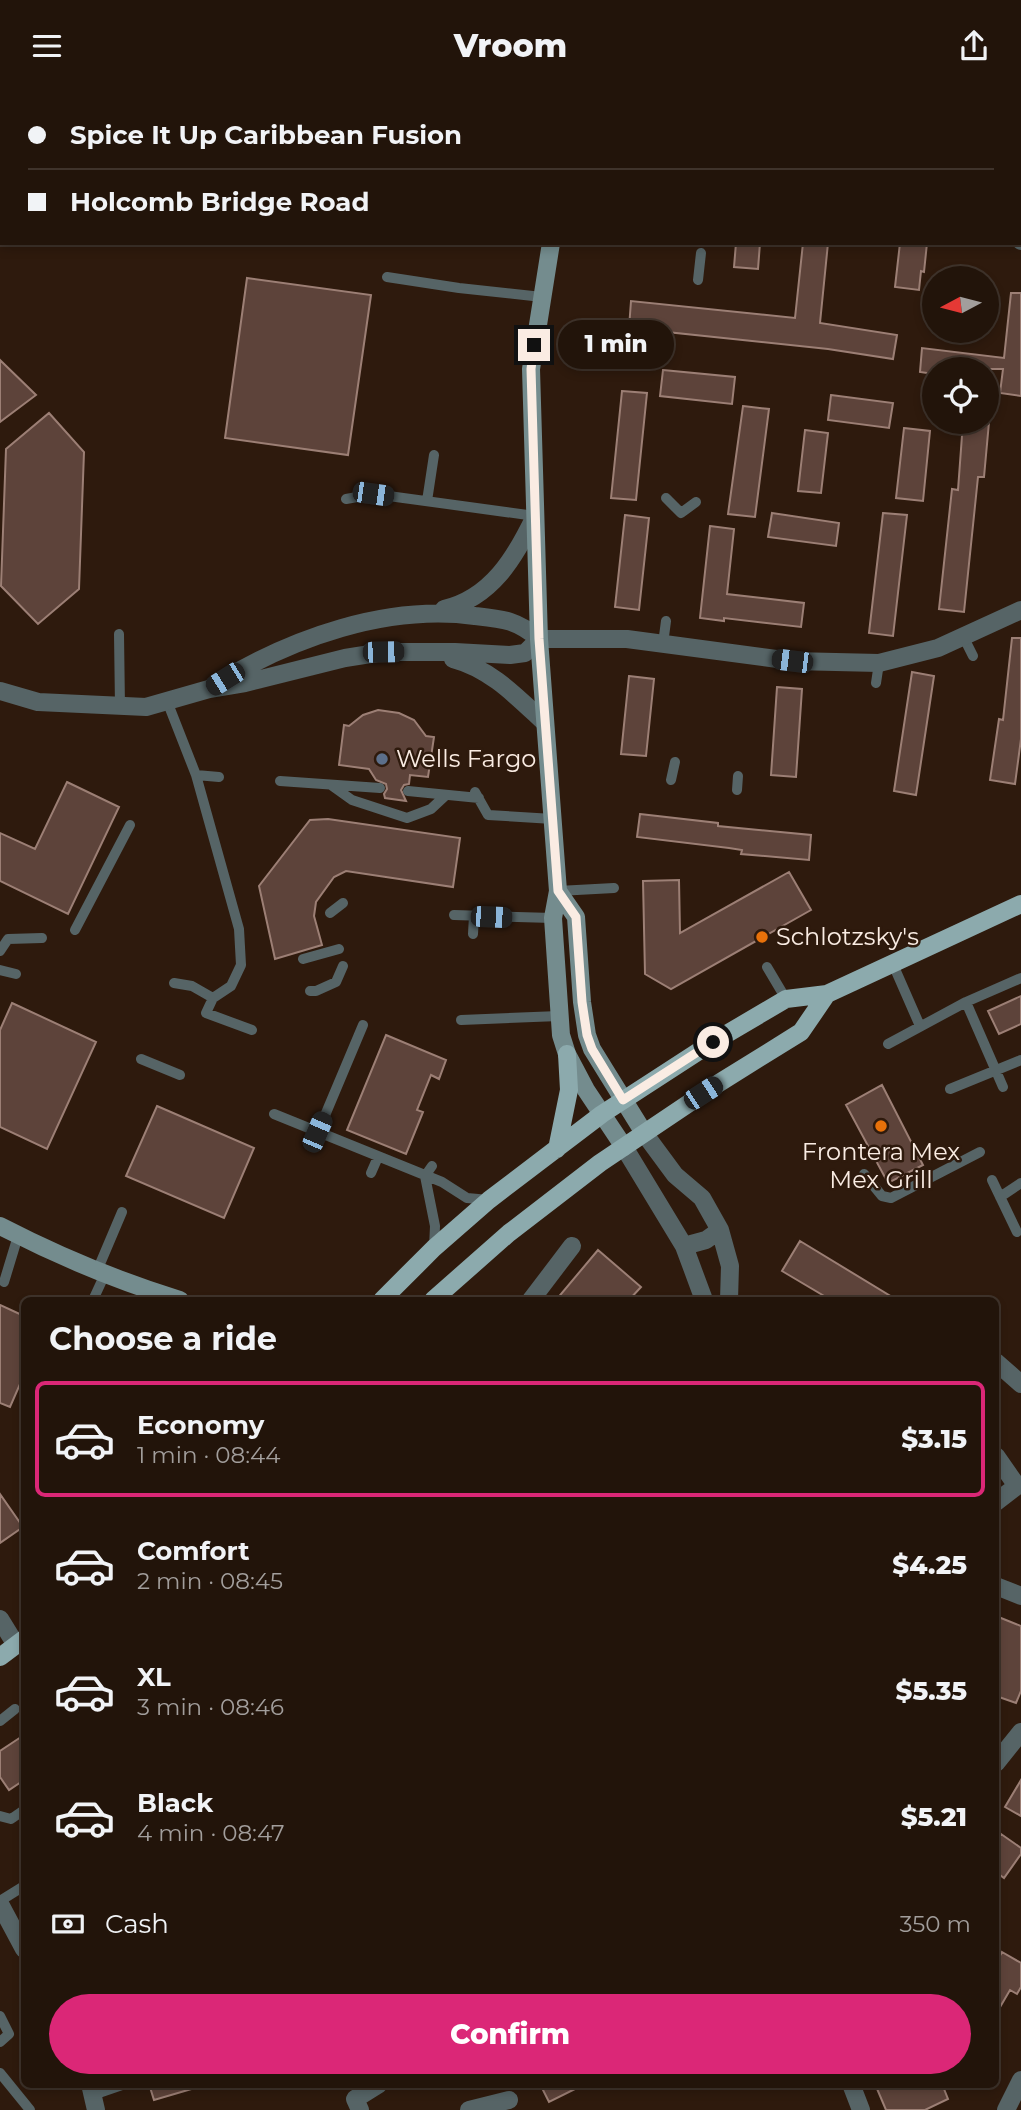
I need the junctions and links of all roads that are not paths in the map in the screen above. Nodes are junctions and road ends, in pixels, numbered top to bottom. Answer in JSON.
{"nodes":[{"id":1,"x":551,"y":245,"type":"edge"},
{"id":2,"x":701,"y":253,"type":"dead end"},
{"id":3,"x":387,"y":277,"type":"dead end"},
{"id":4,"x":698,"y":280,"type":"dead end"},
{"id":5,"x":542,"y":297,"type":"junction"},
{"id":6,"x":434,"y":455,"type":"dead end"},
{"id":7,"x":666,"y":498,"type":"dead end"},
{"id":8,"x":346,"y":499,"type":"dead end"},
{"id":9,"x":427,"y":501,"type":"junction"},
{"id":10,"x":696,"y":502,"type":"dead end"},
{"id":11,"x":535,"y":516,"type":"junction"},
{"id":12,"x":1021,"y":610,"type":"edge"},
{"id":13,"x":418,"y":615,"type":"junction"},
{"id":14,"x":666,"y":621,"type":"dead end"},
{"id":15,"x":119,"y":634,"type":"dead end"},
{"id":16,"x":963,"y":636,"type":"junction"},
{"id":17,"x":539,"y":639,"type":"junction"},
{"id":18,"x":663,"y":644,"type":"junction"},
{"id":19,"x":422,"y":652,"type":"junction"},
{"id":20,"x":973,"y":656,"type":"dead end"},
{"id":21,"x":878,"y":663,"type":"junction"},
{"id":22,"x":876,"y":683,"type":"dead end"},
{"id":23,"x":209,"y":689,"type":"junction"},
{"id":24,"x":0,"y":691,"type":"edge"},
{"id":25,"x":167,"y":701,"type":"junction"},
{"id":26,"x":120,"y":707,"type":"junction"},
{"id":27,"x":545,"y":723,"type":"junction"},
{"id":28,"x":675,"y":762,"type":"dead end"},
{"id":29,"x":196,"y":775,"type":"junction"},
{"id":30,"x":738,"y":776,"type":"dead end"},
{"id":31,"x":219,"y":777,"type":"dead end"},
{"id":32,"x":671,"y":780,"type":"dead end"},
{"id":33,"x":280,"y":781,"type":"dead end"},
{"id":34,"x":331,"y":785,"type":"junction"},
{"id":35,"x":380,"y":788,"type":"dead end"},
{"id":36,"x":737,"y":790,"type":"dead end"},
{"id":37,"x":408,"y":791,"type":"dead end"},
{"id":38,"x":446,"y":795,"type":"junction"},
{"id":39,"x":553,"y":819,"type":"junction"},
{"id":40,"x":130,"y":825,"type":"dead end"},
{"id":41,"x":614,"y":888,"type":"dead end"},
{"id":42,"x":558,"y":891,"type":"junction"},
{"id":43,"x":343,"y":903,"type":"dead end"},
{"id":44,"x":1021,"y":904,"type":"edge"},
{"id":45,"x":330,"y":913,"type":"dead end"},
{"id":46,"x":454,"y":915,"type":"dead end"},
{"id":47,"x":474,"y":916,"type":"junction"},
{"id":48,"x":553,"y":918,"type":"junction"},
{"id":49,"x":75,"y":930,"type":"dead end"},
{"id":50,"x":473,"y":934,"type":"dead end"},
{"id":51,"x":42,"y":938,"type":"dead end"},
{"id":52,"x":339,"y":949,"type":"dead end"},
{"id":53,"x":0,"y":951,"type":"edge"},
{"id":54,"x":303,"y":959,"type":"dead end"},
{"id":55,"x":892,"y":962,"type":"junction"},
{"id":56,"x":343,"y":966,"type":"dead end"},
{"id":57,"x":767,"y":967,"type":"dead end"},
{"id":58,"x":0,"y":970,"type":"edge"},
{"id":59,"x":16,"y":974,"type":"dead end"},
{"id":60,"x":1021,"y":978,"type":"edge"},
{"id":61,"x":174,"y":983,"type":"dead end"},
{"id":62,"x":310,"y":991,"type":"dead end"},
{"id":63,"x":827,"y":994,"type":"junction"},
{"id":64,"x":212,"y":998,"type":"junction"},
{"id":65,"x":786,"y":999,"type":"junction"},
{"id":66,"x":967,"y":1002,"type":"junction"},
{"id":67,"x":559,"y":1016,"type":"junction"},
{"id":68,"x":490,"y":1019,"type":"junction"},
{"id":69,"x":461,"y":1020,"type":"dead end"},
{"id":70,"x":363,"y":1025,"type":"dead end"},
{"id":71,"x":920,"y":1025,"type":"junction"},
{"id":72,"x":252,"y":1030,"type":"dead end"},
{"id":73,"x":488,"y":1030,"type":"dead end"},
{"id":74,"x":888,"y":1044,"type":"dead end"},
{"id":75,"x":567,"y":1053,"type":"junction"},
{"id":76,"x":141,"y":1059,"type":"dead end"},
{"id":77,"x":1021,"y":1060,"type":"edge"},
{"id":78,"x":996,"y":1071,"type":"junction"},
{"id":79,"x":180,"y":1075,"type":"dead end"},
{"id":80,"x":1003,"y":1087,"type":"dead end"},
{"id":81,"x":950,"y":1089,"type":"dead end"},
{"id":82,"x":623,"y":1100,"type":"junction"},
{"id":83,"x":274,"y":1114,"type":"dead end"},
{"id":84,"x":602,"y":1114,"type":"junction"},
{"id":85,"x":317,"y":1132,"type":"junction"},
{"id":86,"x":644,"y":1133,"type":"junction"},
{"id":87,"x":624,"y":1147,"type":"junction"},
{"id":88,"x":557,"y":1149,"type":"junction"},
{"id":89,"x":980,"y":1152,"type":"dead end"},
{"id":90,"x":378,"y":1157,"type":"junction"},
{"id":91,"x":432,"y":1166,"type":"dead end"},
{"id":92,"x":371,"y":1173,"type":"dead end"},
{"id":93,"x":864,"y":1174,"type":"dead end"},
{"id":94,"x":425,"y":1176,"type":"junction"},
{"id":95,"x":992,"y":1180,"type":"dead end"},
{"id":96,"x":1021,"y":1184,"type":"edge"},
{"id":97,"x":1000,"y":1197,"type":"junction"},
{"id":98,"x":489,"y":1200,"type":"junction"},
{"id":99,"x":122,"y":1212,"type":"dead end"},
{"id":100,"x":0,"y":1226,"type":"edge"},
{"id":101,"x":720,"y":1230,"type":"junction"},
{"id":102,"x":1017,"y":1232,"type":"dead end"},
{"id":103,"x":18,"y":1235,"type":"junction"},
{"id":104,"x":572,"y":1246,"type":"dead end"},
{"id":105,"x":684,"y":1246,"type":"junction"},
{"id":106,"x":433,"y":1248,"type":"junction"},
{"id":107,"x":101,"y":1273,"type":"junction"},
{"id":108,"x":4,"y":1282,"type":"dead end"},
{"id":109,"x":94,"y":1297,"type":"edge"},
{"id":110,"x":171,"y":1297,"type":"edge"},
{"id":111,"x":385,"y":1297,"type":"edge"},
{"id":112,"x":436,"y":1297,"type":"edge"},
{"id":113,"x":533,"y":1297,"type":"edge"},
{"id":114,"x":703,"y":1297,"type":"edge"},
{"id":115,"x":730,"y":1297,"type":"edge"},
{"id":116,"x":999,"y":1365,"type":"edge"},
{"id":117,"x":1021,"y":1384,"type":"edge"},
{"id":118,"x":999,"y":1460,"type":"edge"},
{"id":119,"x":999,"y":1500,"type":"edge"},
{"id":120,"x":999,"y":1587,"type":"edge"},
{"id":121,"x":1021,"y":1596,"type":"edge"},
{"id":122,"x":0,"y":1619,"type":"edge"},
{"id":123,"x":20,"y":1642,"type":"edge"},
{"id":124,"x":0,"y":1657,"type":"edge"},
{"id":125,"x":15,"y":1709,"type":"dead end"},
{"id":126,"x":0,"y":1721,"type":"edge"},
{"id":127,"x":1021,"y":1732,"type":"edge"},
{"id":128,"x":999,"y":1759,"type":"edge"},
{"id":129,"x":21,"y":1811,"type":"edge"},
{"id":130,"x":0,"y":1817,"type":"edge"},
{"id":131,"x":21,"y":1889,"type":"edge"},
{"id":132,"x":0,"y":1902,"type":"edge"},
{"id":133,"x":21,"y":1943,"type":"edge"},
{"id":134,"x":0,"y":2016,"type":"edge"},
{"id":135,"x":0,"y":2042,"type":"edge"},
{"id":136,"x":0,"y":2073,"type":"edge"},
{"id":137,"x":1021,"y":2080,"type":"edge"},
{"id":138,"x":114,"y":2088,"type":"edge"},
{"id":139,"x":373,"y":2088,"type":"edge"},
{"id":140,"x":500,"y":2088,"type":"edge"},
{"id":141,"x":853,"y":2088,"type":"edge"},
{"id":142,"x":93,"y":2096,"type":"edge"},
{"id":143,"x":511,"y":2105,"type":"edge"},
{"id":144,"x":30,"y":2110,"type":"edge"},
{"id":145,"x":360,"y":2110,"type":"edge"},
{"id":146,"x":469,"y":2110,"type":"edge"},
{"id":147,"x":861,"y":2110,"type":"edge"},
{"id":148,"x":1006,"y":2110,"type":"edge"}],
"edges":[{"from":1,"to":5,"type":"main road"},
{"from":2,"to":4,"type":"lane"},
{"from":3,"to":5,"type":"lane"},
{"from":5,"to":11,"type":"main road"},
{"from":6,"to":9,"type":"lane"},
{"from":7,"to":10,"type":"lane"},
{"from":8,"to":9,"type":"lane"},
{"from":9,"to":11,"type":"lane"},
{"from":11,"to":13,"type":"street"},
{"from":11,"to":17,"type":"main road"},
{"from":12,"to":16,"type":"street"},
{"from":13,"to":17,"type":"street"},
{"from":13,"to":23,"type":"street"},
{"from":14,"to":18,"type":"lane"},
{"from":15,"to":26,"type":"lane"},
{"from":16,"to":20,"type":"lane"},
{"from":16,"to":21,"type":"street"},
{"from":17,"to":18,"type":"street"},
{"from":17,"to":19,"type":"street"},
{"from":17,"to":27,"type":"main road"},
{"from":18,"to":21,"type":"street"},
{"from":19,"to":23,"type":"street"},
{"from":19,"to":27,"type":"street"},
{"from":21,"to":22,"type":"lane"},
{"from":23,"to":25,"type":"street"},
{"from":24,"to":26,"type":"street"},
{"from":25,"to":26,"type":"street"},
{"from":25,"to":29,"type":"lane"},
{"from":27,"to":39,"type":"main road"},
{"from":28,"to":32,"type":"lane"},
{"from":29,"to":31,"type":"lane"},
{"from":29,"to":64,"type":"lane"},
{"from":30,"to":36,"type":"lane"},
{"from":33,"to":34,"type":"lane"},
{"from":34,"to":35,"type":"lane"},
{"from":34,"to":38,"type":"lane"},
{"from":37,"to":38,"type":"lane"},
{"from":38,"to":39,"type":"lane"},
{"from":39,"to":42,"type":"main road"},
{"from":40,"to":49,"type":"lane"},
{"from":41,"to":42,"type":"lane"},
{"from":42,"to":48,"type":"main road"},
{"from":42,"to":82,"type":"main road"},
{"from":43,"to":45,"type":"lane"},
{"from":44,"to":55,"type":"main road"},
{"from":46,"to":47,"type":"lane"},
{"from":47,"to":48,"type":"lane"},
{"from":47,"to":50,"type":"lane"},
{"from":48,"to":67,"type":"main road"},
{"from":51,"to":53,"type":"lane"},
{"from":52,"to":54,"type":"lane"},
{"from":55,"to":63,"type":"main road"},
{"from":55,"to":71,"type":"lane"},
{"from":56,"to":62,"type":"lane"},
{"from":57,"to":65,"type":"lane"},
{"from":58,"to":59,"type":"lane"},
{"from":60,"to":66,"type":"lane"},
{"from":61,"to":64,"type":"lane"},
{"from":63,"to":65,"type":"main road"},
{"from":63,"to":86,"type":"main road"},
{"from":64,"to":72,"type":"lane"},
{"from":65,"to":82,"type":"main road"},
{"from":66,"to":71,"type":"lane"},
{"from":66,"to":78,"type":"lane"},
{"from":67,"to":68,"type":"lane"},
{"from":67,"to":75,"type":"main road"},
{"from":68,"to":69,"type":"lane"},
{"from":68,"to":73,"type":"lane"},
{"from":70,"to":85,"type":"lane"},
{"from":71,"to":74,"type":"lane"},
{"from":75,"to":84,"type":"main road"},
{"from":75,"to":88,"type":"main road"},
{"from":76,"to":79,"type":"lane"},
{"from":77,"to":78,"type":"lane"},
{"from":78,"to":80,"type":"lane"},
{"from":78,"to":81,"type":"lane"},
{"from":82,"to":84,"type":"main road"},
{"from":82,"to":86,"type":"main road"},
{"from":83,"to":85,"type":"lane"},
{"from":84,"to":87,"type":"main road"},
{"from":84,"to":88,"type":"main road"},
{"from":85,"to":90,"type":"lane"},
{"from":86,"to":87,"type":"main road"},
{"from":86,"to":101,"type":"street"},
{"from":87,"to":105,"type":"street"},
{"from":87,"to":112,"type":"main road"},
{"from":88,"to":98,"type":"main road"},
{"from":89,"to":93,"type":"lane"},
{"from":90,"to":92,"type":"lane"},
{"from":90,"to":94,"type":"lane"},
{"from":91,"to":94,"type":"lane"},
{"from":94,"to":98,"type":"lane"},
{"from":94,"to":106,"type":"lane"},
{"from":95,"to":97,"type":"lane"},
{"from":96,"to":97,"type":"lane"},
{"from":97,"to":102,"type":"lane"},
{"from":98,"to":106,"type":"main road"},
{"from":99,"to":107,"type":"lane"},
{"from":100,"to":103,"type":"main road"},
{"from":101,"to":105,"type":"street"},
{"from":101,"to":115,"type":"street"},
{"from":103,"to":107,"type":"main road"},
{"from":103,"to":108,"type":"lane"},
{"from":104,"to":113,"type":"street"},
{"from":105,"to":114,"type":"street"},
{"from":106,"to":111,"type":"main road"},
{"from":107,"to":109,"type":"lane"},
{"from":107,"to":110,"type":"main road"},
{"from":116,"to":117,"type":"street"},
{"from":118,"to":119,"type":"street"},
{"from":120,"to":121,"type":"street"},
{"from":122,"to":123,"type":"street"},
{"from":123,"to":124,"type":"main road"},
{"from":125,"to":126,"type":"lane"},
{"from":127,"to":128,"type":"street"},
{"from":129,"to":130,"type":"lane"},
{"from":131,"to":132,"type":"lane"},
{"from":132,"to":133,"type":"street"},
{"from":134,"to":135,"type":"lane"},
{"from":136,"to":144,"type":"lane"},
{"from":137,"to":148,"type":"street"},
{"from":138,"to":142,"type":"lane"},
{"from":139,"to":145,"type":"street"},
{"from":140,"to":143,"type":"street"},
{"from":141,"to":147,"type":"street"},
{"from":143,"to":146,"type":"street"}]}
